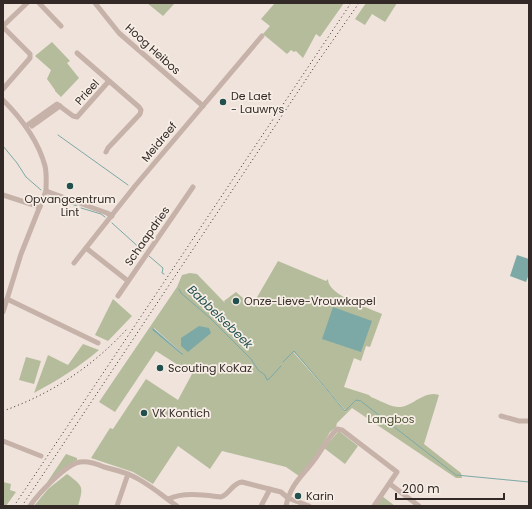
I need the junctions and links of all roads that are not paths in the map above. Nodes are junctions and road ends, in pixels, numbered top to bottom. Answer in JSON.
{"nodes":[{"id":1,"x":27,"y":3,"type":"edge"},
{"id":2,"x":39,"y":3,"type":"edge"},
{"id":3,"x":95,"y":3,"type":"edge"},
{"id":4,"x":61,"y":26,"type":"dead end"},
{"id":5,"x":3,"y":27,"type":"edge"},
{"id":6,"x":262,"y":36,"type":"dead end"},
{"id":7,"x":77,"y":53,"type":"dead end"},
{"id":8,"x":109,"y":81,"type":"junction"},
{"id":9,"x":3,"y":89,"type":"edge"},
{"id":10,"x":3,"y":100,"type":"edge"},
{"id":11,"x":203,"y":106,"type":"junction"},
{"id":12,"x":27,"y":128,"type":"junction"},
{"id":13,"x":106,"y":152,"type":"dead end"},
{"id":14,"x":193,"y":187,"type":"dead end"},
{"id":15,"x":46,"y":191,"type":"junction"},
{"id":16,"x":3,"y":194,"type":"edge"},
{"id":17,"x":40,"y":207,"type":"junction"},
{"id":18,"x":112,"y":216,"type":"junction"},
{"id":19,"x":86,"y":248,"type":"junction"},
{"id":20,"x":74,"y":263,"type":"dead end"},
{"id":21,"x":128,"y":281,"type":"junction"},
{"id":22,"x":118,"y":296,"type":"dead end"},
{"id":23,"x":7,"y":299,"type":"junction"},
{"id":24,"x":3,"y":312,"type":"edge"},
{"id":25,"x":98,"y":342,"type":"dead end"},
{"id":26,"x":500,"y":416,"type":"dead end"},
{"id":27,"x":529,"y":422,"type":"edge"},
{"id":28,"x":3,"y":441,"type":"edge"},
{"id":29,"x":41,"y":456,"type":"dead end"},
{"id":30,"x":128,"y":474,"type":"junction"},
{"id":31,"x":390,"y":484,"type":"junction"},
{"id":32,"x":270,"y":489,"type":"junction"},
{"id":33,"x":288,"y":498,"type":"junction"},
{"id":34,"x":168,"y":499,"type":"junction"},
{"id":35,"x":30,"y":506,"type":"edge"},
{"id":36,"x":117,"y":506,"type":"edge"},
{"id":37,"x":177,"y":506,"type":"edge"},
{"id":38,"x":261,"y":506,"type":"edge"},
{"id":39,"x":286,"y":506,"type":"edge"},
{"id":40,"x":309,"y":506,"type":"edge"},
{"id":41,"x":374,"y":506,"type":"edge"},
{"id":42,"x":419,"y":506,"type":"edge"}],
"edges":[{"from":1,"to":5,"type":"street"},
{"from":2,"to":4,"type":"street"},
{"from":3,"to":11,"type":"street","name":"Hoog Heibos"},
{"from":5,"to":9,"type":"street"},
{"from":6,"to":11,"type":"street","name":"Meidreef"},
{"from":7,"to":8,"type":"street"},
{"from":8,"to":12,"type":"street","name":"Prieel"},
{"from":8,"to":13,"type":"street"},
{"from":10,"to":12,"type":"street"},
{"from":11,"to":18,"type":"street","name":"Meidreef"},
{"from":12,"to":15,"type":"street"},
{"from":14,"to":21,"type":"street","name":"Schaapdries"},
{"from":15,"to":17,"type":"street"},
{"from":15,"to":18,"type":"street"},
{"from":16,"to":17,"type":"street"},
{"from":17,"to":23,"type":"street"},
{"from":18,"to":19,"type":"street","name":"Meidreef"},
{"from":19,"to":20,"type":"street","name":"Meidreef"},
{"from":19,"to":21,"type":"street"},
{"from":21,"to":22,"type":"street","name":"Schaapdries"},
{"from":23,"to":24,"type":"street"},
{"from":23,"to":25,"type":"street"},
{"from":26,"to":27,"type":"street"},
{"from":28,"to":29,"type":"street"},
{"from":30,"to":34,"type":"street"},
{"from":30,"to":35,"type":"street"},
{"from":30,"to":36,"type":"street"},
{"from":31,"to":33,"type":"street"},
{"from":31,"to":41,"type":"street"},
{"from":31,"to":42,"type":"street"},
{"from":32,"to":33,"type":"street"},
{"from":32,"to":34,"type":"street"},
{"from":32,"to":38,"type":"street"},
{"from":33,"to":39,"type":"street"},
{"from":33,"to":40,"type":"street"},
{"from":34,"to":37,"type":"street"}]}
